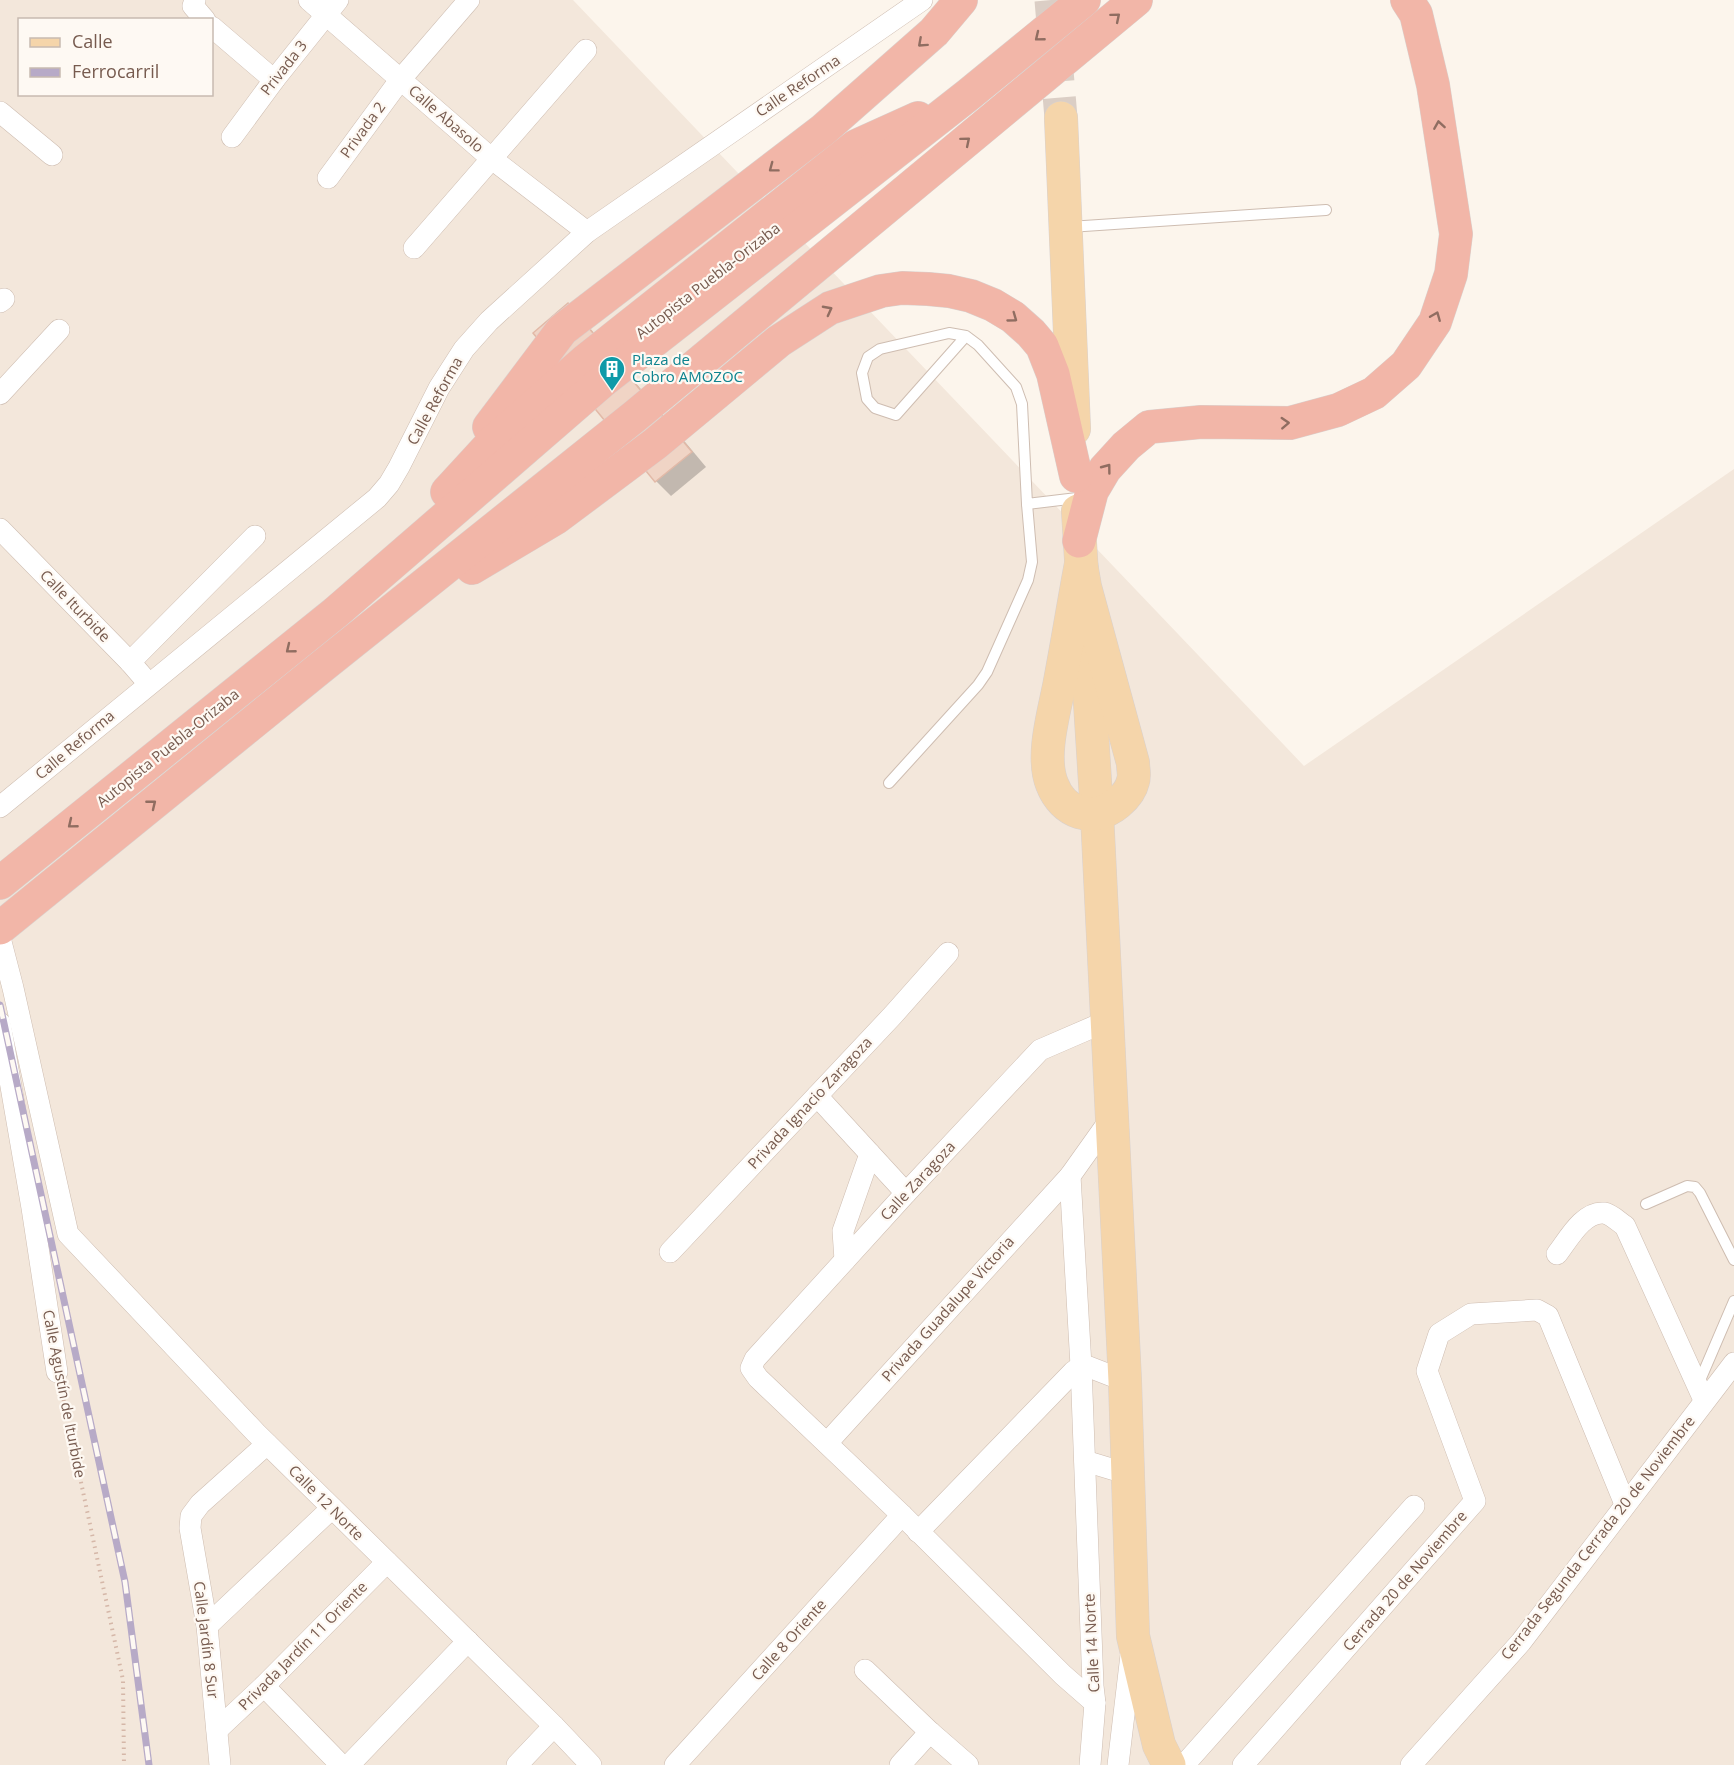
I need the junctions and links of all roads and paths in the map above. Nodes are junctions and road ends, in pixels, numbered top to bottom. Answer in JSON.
{"nodes":[{"id":1,"x":309,"y":0,"type":"edge"},
{"id":2,"x":469,"y":0,"type":"edge"},
{"id":3,"x":922,"y":0,"type":"edge"},
{"id":4,"x":961,"y":0,"type":"edge"},
{"id":5,"x":1084,"y":0,"type":"edge"},
{"id":6,"x":1136,"y":0,"type":"edge"},
{"id":7,"x":1407,"y":0,"type":"edge"},
{"id":8,"x":332,"y":8,"type":"edge"},
{"id":9,"x":213,"y":28,"type":"edge"},
{"id":10,"x":586,"y":50,"type":"dead end"},
{"id":11,"x":274,"y":80,"type":"junction"},
{"id":12,"x":400,"y":80,"type":"junction"},
{"id":13,"x":968,"y":95,"type":"junction"},
{"id":14,"x":0,"y":112,"type":"edge"},
{"id":15,"x":1061,"y":118,"type":"tunnel mouth"},
{"id":16,"x":232,"y":137,"type":"dead end"},
{"id":17,"x":856,"y":146,"type":"junction"},
{"id":18,"x":52,"y":155,"type":"dead end"},
{"id":19,"x":492,"y":159,"type":"junction"},
{"id":20,"x":328,"y":177,"type":"dead end"},
{"id":21,"x":921,"y":179,"type":"junction"},
{"id":22,"x":1326,"y":210,"type":"dead end"},
{"id":23,"x":1066,"y":228,"type":"junction"},
{"id":24,"x":587,"y":232,"type":"junction"},
{"id":25,"x":414,"y":248,"type":"dead end"},
{"id":26,"x":59,"y":330,"type":"dead end"},
{"id":27,"x":966,"y":336,"type":"junction"},
{"id":28,"x":0,"y":394,"type":"edge"},
{"id":29,"x":483,"y":434,"type":"junction"},
{"id":30,"x":1077,"y":487,"type":"junction"},
{"id":31,"x":1027,"y":504,"type":"junction"},
{"id":32,"x":0,"y":529,"type":"edge"},
{"id":33,"x":255,"y":536,"type":"dead end"},
{"id":34,"x":1080,"y":552,"type":"junction"},
{"id":35,"x":335,"y":613,"type":"junction"},
{"id":36,"x":130,"y":662,"type":"junction"},
{"id":37,"x":320,"y":668,"type":"junction"},
{"id":38,"x":149,"y":684,"type":"junction"},
{"id":39,"x":889,"y":783,"type":"dead end"},
{"id":40,"x":0,"y":807,"type":"edge"},
{"id":41,"x":1097,"y":814,"type":"junction"},
{"id":42,"x":0,"y":883,"type":"edge"},
{"id":43,"x":3,"y":929,"type":"edge"},
{"id":44,"x":948,"y":953,"type":"dead end"},
{"id":45,"x":1107,"y":1022,"type":"junction"},
{"id":46,"x":0,"y":1023,"type":"edge"},
{"id":47,"x":817,"y":1096,"type":"junction"},
{"id":48,"x":1112,"y":1117,"type":"junction"},
{"id":49,"x":870,"y":1154,"type":"junction"},
{"id":50,"x":1070,"y":1176,"type":"junction"},
{"id":51,"x":906,"y":1193,"type":"junction"},
{"id":52,"x":1646,"y":1204,"type":"dead end"},
{"id":53,"x":670,"y":1251,"type":"dead end"},
{"id":54,"x":1557,"y":1254,"type":"dead end"},
{"id":55,"x":844,"y":1260,"type":"junction"},
{"id":56,"x":1734,"y":1260,"type":"edge"},
{"id":57,"x":1734,"y":1301,"type":"edge"},
{"id":58,"x":1734,"y":1363,"type":"edge"},
{"id":59,"x":1081,"y":1366,"type":"junction"},
{"id":60,"x":751,"y":1368,"type":"joint"},
{"id":61,"x":57,"y":1372,"type":"joint"},
{"id":62,"x":1125,"y":1381,"type":"junction"},
{"id":63,"x":1701,"y":1393,"type":"junction"},
{"id":64,"x":827,"y":1443,"type":"junction"},
{"id":65,"x":267,"y":1444,"type":"junction"},
{"id":66,"x":1084,"y":1461,"type":"junction"},
{"id":67,"x":1128,"y":1474,"type":"junction"},
{"id":68,"x":1625,"y":1504,"type":"junction"},
{"id":69,"x":1414,"y":1506,"type":"dead end"},
{"id":70,"x":332,"y":1508,"type":"junction"},
{"id":71,"x":902,"y":1515,"type":"junction"},
{"id":72,"x":918,"y":1532,"type":"junction"},
{"id":73,"x":387,"y":1562,"type":"junction"},
{"id":74,"x":207,"y":1626,"type":"junction"},
{"id":75,"x":1133,"y":1636,"type":"junction"},
{"id":76,"x":468,"y":1641,"type":"junction"},
{"id":77,"x":865,"y":1670,"type":"dead end"},
{"id":78,"x":264,"y":1686,"type":"junction"},
{"id":79,"x":1095,"y":1703,"type":"junction"},
{"id":80,"x":554,"y":1726,"type":"junction"},
{"id":81,"x":217,"y":1730,"type":"junction"},
{"id":82,"x":930,"y":1732,"type":"junction"},
{"id":83,"x":1092,"y":1734,"type":"junction"},
{"id":84,"x":1118,"y":1762,"type":"edge"},
{"id":85,"x":124,"y":1765,"type":"edge"},
{"id":86,"x":220,"y":1765,"type":"edge"},
{"id":87,"x":341,"y":1765,"type":"edge"},
{"id":88,"x":349,"y":1765,"type":"edge"},
{"id":89,"x":517,"y":1765,"type":"edge"},
{"id":90,"x":591,"y":1765,"type":"edge"},
{"id":91,"x":675,"y":1765,"type":"edge"},
{"id":92,"x":900,"y":1765,"type":"edge"},
{"id":93,"x":968,"y":1765,"type":"edge"},
{"id":94,"x":1090,"y":1765,"type":"edge"},
{"id":95,"x":1169,"y":1765,"type":"edge"},
{"id":96,"x":1184,"y":1765,"type":"edge"},
{"id":97,"x":1243,"y":1765,"type":"edge"},
{"id":98,"x":1411,"y":1765,"type":"edge"}],
"edges":[{"from":1,"to":8,"type":"street","name":"Calle Abasolo"},
{"from":2,"to":12,"type":"street","name":"Privada 2"},
{"from":3,"to":24,"type":"street","name":"Calle Reforma"},
{"from":4,"to":29,"type":"highway","one_way":true},
{"from":5,"to":13,"type":"highway","name":"Autopista Puebla-Orizaba","one_way":true},
{"from":21,"to":6,"type":"highway","name":"Autopista Puebla-Orizaba","one_way":true},
{"from":34,"to":7,"type":"highway","one_way":true},
{"from":8,"to":11,"type":"street","name":"Privada 3"},
{"from":8,"to":12,"type":"street","name":"Calle Abasolo"},
{"from":9,"to":11,"type":"street"},
{"from":10,"to":19,"type":"street"},
{"from":11,"to":16,"type":"street","name":"Privada 3"},
{"from":12,"to":19,"type":"street","name":"Calle Abasolo"},
{"from":12,"to":20,"type":"street","name":"Privada 2"},
{"from":13,"to":17,"type":"highway","name":"Autopista Puebla-Orizaba"},
{"from":13,"to":35,"type":"highway","name":"Autopista Puebla-Orizaba"},
{"from":14,"to":18,"type":"street"},
{"from":15,"to":23,"type":"main road"},
{"from":17,"to":29,"type":"highway","name":"Autopista Puebla-Orizaba"},
{"from":17,"to":35,"type":"highway","name":"Autopista Puebla-Orizaba"},
{"from":19,"to":24,"type":"street","name":"Calle Abasolo"},
{"from":19,"to":25,"type":"street"},
{"from":21,"to":37,"type":"highway","name":"Autopista Puebla-Orizaba"},
{"from":21,"to":37,"type":"highway","name":"Autopista Puebla-Orizaba"},
{"from":22,"to":23,"type":"lane"},
{"from":23,"to":30,"type":"main road"},
{"from":24,"to":38,"type":"street","name":"Calle Reforma"},
{"from":26,"to":28,"type":"street"},
{"from":27,"to":27,"type":"lane"},
{"from":27,"to":31,"type":"lane"},
{"from":29,"to":35,"type":"highway","name":"Autopista Puebla-Orizaba"},
{"from":30,"to":31,"type":"lane"},
{"from":30,"to":34,"type":"main road"},
{"from":37,"to":30,"type":"highway","one_way":true},
{"from":31,"to":39,"type":"lane"},
{"from":32,"to":36,"type":"street","name":"Calle Iturbide"},
{"from":33,"to":36,"type":"street"},
{"from":34,"to":41,"type":"main road"},
{"from":34,"to":41,"type":"main road"},
{"from":35,"to":42,"type":"highway","name":"Autopista Puebla-Orizaba","one_way":true},
{"from":36,"to":38,"type":"street","name":"Calle Iturbide"},
{"from":43,"to":37,"type":"highway","name":"Autopista Puebla-Orizaba","one_way":true},
{"from":38,"to":40,"type":"street","name":"Calle Reforma"},
{"from":41,"to":45,"type":"main road"},
{"from":43,"to":65,"type":"street","name":"Calle 12 Norte"},
{"from":44,"to":47,"type":"street","name":"Privada Ignacio Zaragoza"},
{"from":45,"to":48,"type":"main road"},
{"from":45,"to":51,"type":"street","name":"Calle Zaragoza"},
{"from":46,"to":61,"type":"street","name":"Calle Agustín de Iturbide"},
{"from":47,"to":49,"type":"street"},
{"from":47,"to":53,"type":"street","name":"Privada Ignacio Zaragoza"},
{"from":48,"to":50,"type":"street","name":"Privada Guadalupe Victoria"},
{"from":48,"to":62,"type":"main road"},
{"from":49,"to":51,"type":"street"},
{"from":49,"to":55,"type":"street"},
{"from":50,"to":59,"type":"street","name":"Calle 14 Norte"},
{"from":50,"to":64,"type":"street","name":"Privada Guadalupe Victoria"},
{"from":51,"to":55,"type":"street","name":"Calle Zaragoza"},
{"from":52,"to":56,"type":"lane"},
{"from":54,"to":63,"type":"street"},
{"from":55,"to":60,"type":"street","name":"Calle Zaragoza"},
{"from":57,"to":63,"type":"lane"},
{"from":58,"to":63,"type":"street","name":"Cerrada Segunda Cerrada 20 de Noviembre"},
{"from":59,"to":62,"type":"street"},
{"from":59,"to":66,"type":"street","name":"Calle 14 Norte"},
{"from":59,"to":72,"type":"street"},
{"from":60,"to":64,"type":"street","name":"Calle 14 Norte"},
{"from":61,"to":85,"type":"path","name":"Calle Agustín de Iturbide"},
{"from":62,"to":67,"type":"main road"},
{"from":63,"to":68,"type":"street","name":"Cerrada Segunda Cerrada 20 de Noviembre"},
{"from":64,"to":71,"type":"street","name":"Calle 14 Norte"},
{"from":65,"to":70,"type":"street","name":"Calle 12 Norte"},
{"from":65,"to":74,"type":"street","name":"Calle Jardín 8 Sur"},
{"from":66,"to":67,"type":"street"},
{"from":66,"to":79,"type":"street","name":"Calle 14 Norte"},
{"from":67,"to":75,"type":"main road"},
{"from":68,"to":97,"type":"street","name":"Cerrada 20 de Noviembre"},
{"from":68,"to":98,"type":"street","name":"Cerrada Segunda Cerrada 20 de Noviembre"},
{"from":69,"to":96,"type":"street"},
{"from":70,"to":73,"type":"street","name":"Calle 12 Norte"},
{"from":70,"to":74,"type":"street"},
{"from":71,"to":72,"type":"street","name":"Calle 14 Norte"},
{"from":71,"to":91,"type":"street","name":"Calle 8 Oriente"},
{"from":72,"to":79,"type":"street","name":"Calle 14 Norte"},
{"from":73,"to":76,"type":"street","name":"Calle 12 Norte"},
{"from":73,"to":78,"type":"street","name":"Privada Jardín 11 Oriente"},
{"from":74,"to":81,"type":"street","name":"Calle Jardín 8 Sur"},
{"from":75,"to":84,"type":"street"},
{"from":75,"to":95,"type":"main road"},
{"from":76,"to":80,"type":"street","name":"Calle 12 Norte"},
{"from":76,"to":88,"type":"street"},
{"from":77,"to":82,"type":"street"},
{"from":78,"to":81,"type":"street","name":"Privada Jardín 11 Oriente"},
{"from":78,"to":87,"type":"street"},
{"from":79,"to":83,"type":"street"},
{"from":80,"to":89,"type":"street"},
{"from":80,"to":90,"type":"street","name":"Calle 12 Norte"},
{"from":81,"to":86,"type":"street","name":"Calle Jardín 8 Sur"},
{"from":82,"to":92,"type":"street"},
{"from":82,"to":93,"type":"street"},
{"from":83,"to":84,"type":"street"},
{"from":83,"to":94,"type":"street"}]}
